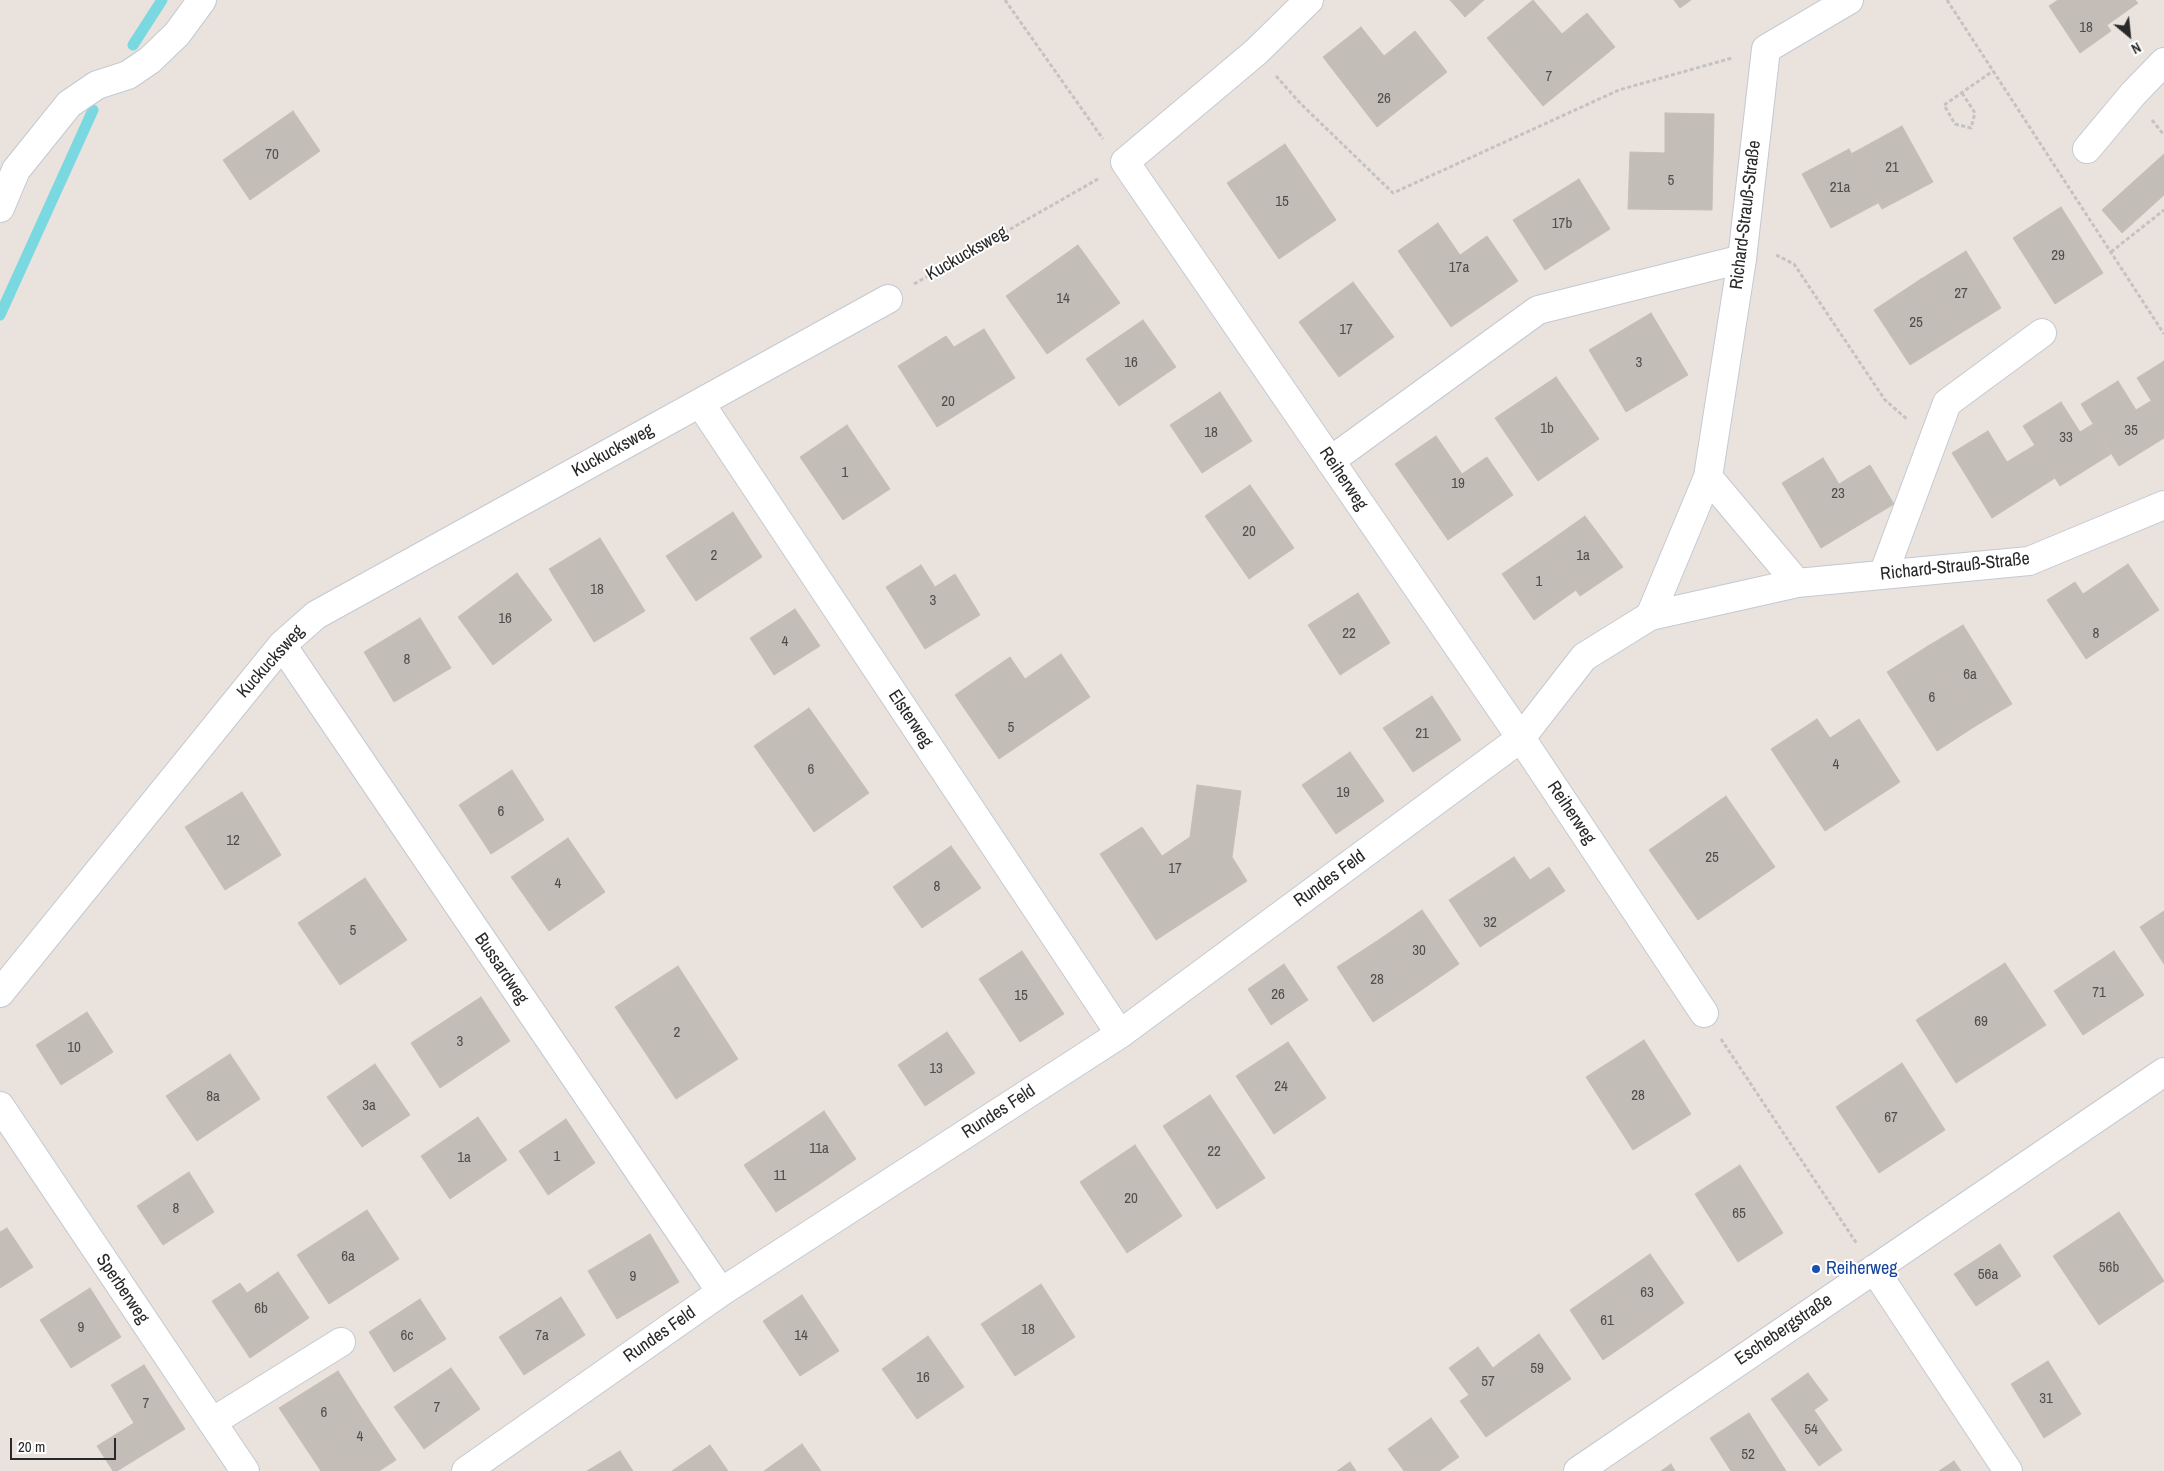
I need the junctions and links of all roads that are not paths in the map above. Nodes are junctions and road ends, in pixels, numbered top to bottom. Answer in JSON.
{"nodes":[{"id":1,"x":202,"y":0,"type":"edge"},
{"id":2,"x":1309,"y":0,"type":"edge"},
{"id":3,"x":1849,"y":0,"type":"edge"},
{"id":4,"x":2164,"y":62,"type":"edge"},
{"id":5,"x":2087,"y":150,"type":"dead end"},
{"id":6,"x":0,"y":208,"type":"edge"},
{"id":7,"x":1743,"y":249,"type":"junction"},
{"id":8,"x":888,"y":299,"type":"road end"},
{"id":9,"x":2042,"y":333,"type":"dead end"},
{"id":10,"x":700,"y":403,"type":"junction"},
{"id":11,"x":1330,"y":461,"type":"junction"},
{"id":12,"x":1708,"y":477,"type":"junction"},
{"id":13,"x":2164,"y":505,"type":"edge"},
{"id":14,"x":1883,"y":575,"type":"junction"},
{"id":15,"x":1796,"y":583,"type":"junction"},
{"id":16,"x":1650,"y":616,"type":"junction"},
{"id":17,"x":282,"y":645,"type":"junction"},
{"id":18,"x":1521,"y":738,"type":"junction"},
{"id":19,"x":0,"y":993,"type":"edge"},
{"id":20,"x":1704,"y":1013,"type":"road end"},
{"id":21,"x":1120,"y":1034,"type":"junction"},
{"id":22,"x":2164,"y":1072,"type":"edge"},
{"id":23,"x":0,"y":1106,"type":"edge"},
{"id":24,"x":1874,"y":1269,"type":"junction"},
{"id":25,"x":721,"y":1292,"type":"junction"},
{"id":26,"x":341,"y":1342,"type":"dead end"},
{"id":27,"x":212,"y":1422,"type":"junction"},
{"id":28,"x":245,"y":1471,"type":"edge"},
{"id":29,"x":466,"y":1471,"type":"edge"},
{"id":30,"x":1578,"y":1471,"type":"edge"},
{"id":31,"x":2008,"y":1471,"type":"edge"}],
"edges":[{"from":1,"to":6,"type":"street"},
{"from":2,"to":11,"type":"street","name":"Reiherweg"},
{"from":3,"to":7,"type":"street","name":"Richard-Strauß-Straße"},
{"from":4,"to":5,"type":"street"},
{"from":7,"to":11,"type":"street"},
{"from":7,"to":12,"type":"street","name":"Richard-Strauß-Straße"},
{"from":8,"to":10,"type":"street","name":"Kuckucksweg"},
{"from":9,"to":14,"type":"street"},
{"from":10,"to":17,"type":"street","name":"Kuckucksweg"},
{"from":10,"to":21,"type":"street","name":"Elsterweg"},
{"from":11,"to":18,"type":"street","name":"Reiherweg"},
{"from":12,"to":15,"type":"street"},
{"from":12,"to":16,"type":"street","name":"Richard-Strauß-Straße"},
{"from":13,"to":14,"type":"street","name":"Richard-Strauß-Straße"},
{"from":14,"to":15,"type":"street","name":"Richard-Strauß-Straße"},
{"from":15,"to":16,"type":"street","name":"Richard-Strauß-Straße"},
{"from":16,"to":18,"type":"street","name":"Richard-Strauß-Straße"},
{"from":17,"to":19,"type":"street","name":"Kuckucksweg"},
{"from":17,"to":25,"type":"street","name":"Bussardweg"},
{"from":18,"to":20,"type":"street","name":"Reiherweg"},
{"from":18,"to":21,"type":"street","name":"Rundes Feld"},
{"from":21,"to":25,"type":"street","name":"Rundes Feld"},
{"from":22,"to":24,"type":"street","name":"Eschebergstraße"},
{"from":23,"to":27,"type":"street","name":"Sperberweg"},
{"from":24,"to":30,"type":"street","name":"Eschebergstraße"},
{"from":24,"to":31,"type":"street"},
{"from":25,"to":29,"type":"street","name":"Rundes Feld"},
{"from":26,"to":27,"type":"street"},
{"from":27,"to":28,"type":"street","name":"Sperberweg"}]}
